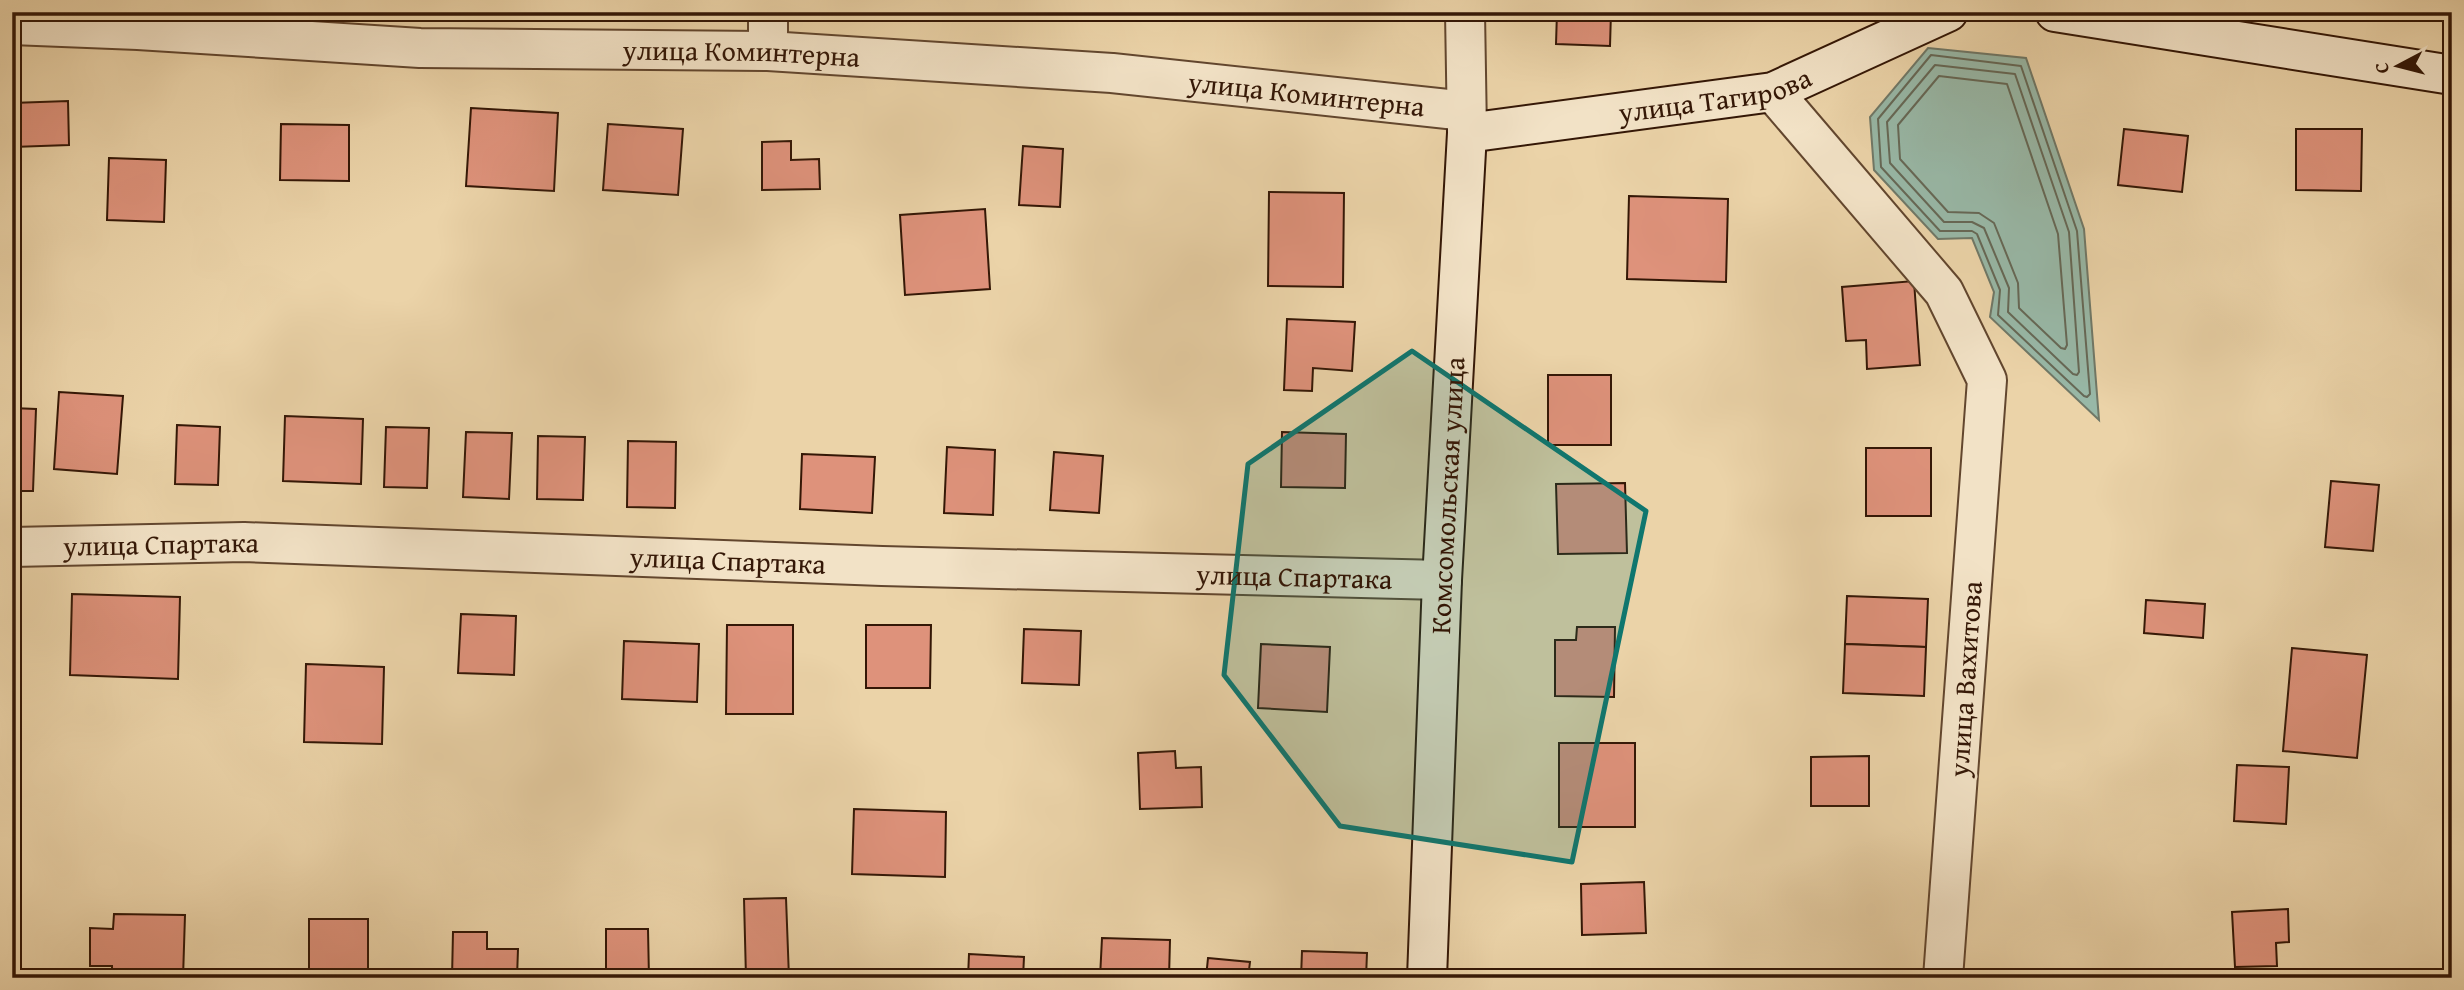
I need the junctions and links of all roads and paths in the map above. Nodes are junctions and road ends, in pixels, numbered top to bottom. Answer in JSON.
{"nodes":[{"id":1,"x":768,"y":12,"type":"edge"},
{"id":2,"x":1465,"y":12,"type":"edge"},
{"id":3,"x":1948,"y":12,"type":"edge"},
{"id":4,"x":2054,"y":12,"type":"edge"},
{"id":5,"x":12,"y":25,"type":"edge"},
{"id":6,"x":768,"y":51,"type":"junction"},
{"id":7,"x":2452,"y":75,"type":"edge"},
{"id":8,"x":1773,"y":92,"type":"junction"},
{"id":9,"x":1466,"y":122,"type":"junction"},
{"id":10,"x":12,"y":547,"type":"edge"},
{"id":11,"x":1442,"y":580,"type":"junction"},
{"id":12,"x":1427,"y":978,"type":"edge"},
{"id":13,"x":1943,"y":978,"type":"edge"}],
"edges":[{"from":1,"to":6,"type":"street"},
{"from":2,"to":9,"type":"street","name":"Комсомольская улица"},
{"from":3,"to":8,"type":"street","name":"улица Тагирова"},
{"from":4,"to":7,"type":"street"},
{"from":5,"to":6,"type":"street","name":"улица Коминтерна"},
{"from":6,"to":9,"type":"street","name":"улица Коминтерна"},
{"from":8,"to":9,"type":"street","name":"улица Тагирова"},
{"from":8,"to":13,"type":"street","name":"улица Вахитова"},
{"from":9,"to":11,"type":"street","name":"Комсомольская улица"},
{"from":10,"to":11,"type":"street","name":"улица Спартака"},
{"from":11,"to":12,"type":"street","name":"Комсомольская улица"}]}
